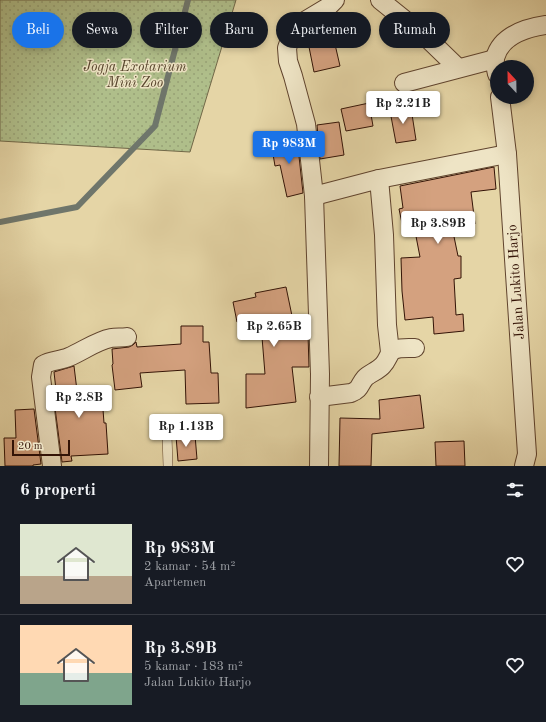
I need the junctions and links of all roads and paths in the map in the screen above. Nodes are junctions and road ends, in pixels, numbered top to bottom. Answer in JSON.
{"nodes":[{"id":1,"x":335,"y":0,"type":"edge"},
{"id":2,"x":380,"y":0,"type":"edge"},
{"id":3,"x":396,"y":0,"type":"edge"},
{"id":4,"x":394,"y":12,"type":"edge"},
{"id":5,"x":400,"y":12,"type":"edge"},
{"id":6,"x":546,"y":25,"type":"edge"},
{"id":7,"x":437,"y":48,"type":"edge"},
{"id":8,"x":498,"y":60,"type":"edge"},
{"id":9,"x":490,"y":66,"type":"edge"},
{"id":10,"x":458,"y":68,"type":"junction"},
{"id":11,"x":404,"y":83,"type":"dead end"},
{"id":12,"x":501,"y":104,"type":"edge"},
{"id":13,"x":506,"y":154,"type":"junction"},
{"id":14,"x":379,"y":179,"type":"junction"},
{"id":15,"x":314,"y":196,"type":"junction"},
{"id":16,"x":127,"y":338,"type":"dead end"},
{"id":17,"x":415,"y":348,"type":"dead end"},
{"id":18,"x":390,"y":352,"type":"junction"},
{"id":19,"x":319,"y":397,"type":"junction"},
{"id":20,"x":167,"y":435,"type":"dead end"},
{"id":21,"x":52,"y":466,"type":"edge"},
{"id":22,"x":168,"y":466,"type":"edge"},
{"id":23,"x":319,"y":466,"type":"edge"},
{"id":24,"x":524,"y":466,"type":"edge"}],
"edges":[{"from":1,"to":15,"type":"street"},
{"from":2,"to":4,"type":"street"},
{"from":3,"to":5,"type":"lane"},
{"from":6,"to":8,"type":"street"},
{"from":7,"to":10,"type":"street"},
{"from":9,"to":10,"type":"street"},
{"from":10,"to":11,"type":"street"},
{"from":12,"to":13,"type":"street","name":"Jalan Lukito Harjo"},
{"from":13,"to":14,"type":"street"},
{"from":13,"to":24,"type":"street","name":"Jalan Lukito Harjo"},
{"from":14,"to":15,"type":"street"},
{"from":14,"to":18,"type":"street"},
{"from":15,"to":19,"type":"street"},
{"from":16,"to":21,"type":"street"},
{"from":17,"to":18,"type":"street"},
{"from":18,"to":19,"type":"street"},
{"from":19,"to":23,"type":"street"},
{"from":20,"to":22,"type":"lane"}]}
